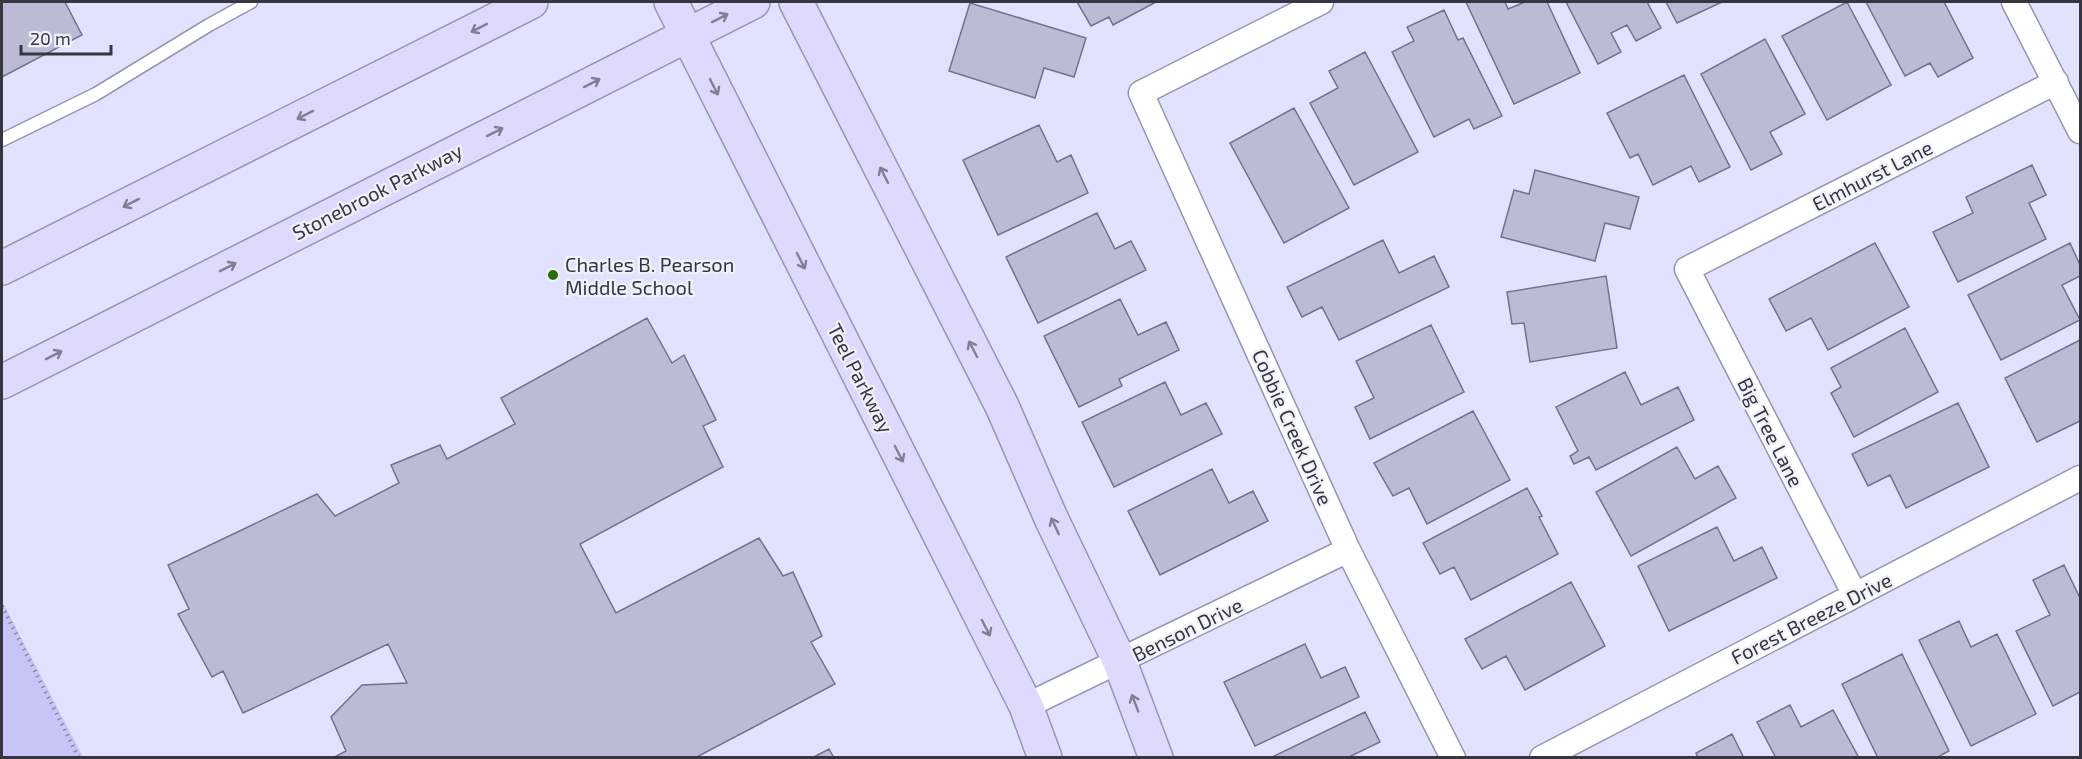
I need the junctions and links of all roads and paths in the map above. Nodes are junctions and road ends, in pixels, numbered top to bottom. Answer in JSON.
{"nodes":[{"id":1,"x":251,"y":2,"type":"edge"},
{"id":2,"x":531,"y":2,"type":"edge"},
{"id":3,"x":671,"y":2,"type":"edge"},
{"id":4,"x":753,"y":2,"type":"edge"},
{"id":5,"x":796,"y":2,"type":"edge"},
{"id":6,"x":1321,"y":2,"type":"edge"},
{"id":7,"x":2014,"y":2,"type":"edge"},
{"id":8,"x":687,"y":34,"type":"junction"},
{"id":9,"x":2056,"y":82,"type":"junction"},
{"id":10,"x":2080,"y":130,"type":"edge"},
{"id":11,"x":2,"y":140,"type":"edge"},
{"id":12,"x":2,"y":268,"type":"edge"},
{"id":13,"x":1687,"y":269,"type":"joint"},
{"id":14,"x":3,"y":377,"type":"edge"},
{"id":15,"x":2080,"y":478,"type":"edge"},
{"id":16,"x":1348,"y":549,"type":"junction"},
{"id":17,"x":1854,"y":595,"type":"junction"},
{"id":18,"x":2,"y":606,"type":"edge"},
{"id":19,"x":1120,"y":662,"type":"junction"},
{"id":20,"x":1026,"y":706,"type":"junction"},
{"id":21,"x":79,"y":758,"type":"edge"},
{"id":22,"x":1046,"y":758,"type":"edge"},
{"id":23,"x":1156,"y":758,"type":"edge"},
{"id":24,"x":1453,"y":758,"type":"edge"},
{"id":25,"x":1542,"y":758,"type":"edge"}],
"edges":[{"from":1,"to":11,"type":"lane"},
{"from":2,"to":12,"type":"main road","one_way":true},
{"from":3,"to":8,"type":"main road","name":"Teel Parkway"},
{"from":8,"to":4,"type":"main road","name":"Stonebrook Parkway","one_way":true},
{"from":19,"to":5,"type":"main road","one_way":true},
{"from":6,"to":16,"type":"street","name":"Cobbie Creek Drive"},
{"from":7,"to":9,"type":"street"},
{"from":14,"to":8,"type":"main road","name":"Stonebrook Parkway","one_way":true},
{"from":8,"to":20,"type":"main road","name":"Teel Parkway","one_way":true},
{"from":9,"to":10,"type":"street"},
{"from":9,"to":13,"type":"street","name":"Elmhurst Lane"},
{"from":13,"to":17,"type":"street","name":"Big Tree Lane"},
{"from":15,"to":17,"type":"street","name":"Forest Breeze Drive"},
{"from":16,"to":19,"type":"street","name":"Benson Drive"},
{"from":16,"to":24,"type":"street","name":"Cobbie Creek Drive"},
{"from":17,"to":25,"type":"street","name":"Forest Breeze Drive"},
{"from":18,"to":21,"type":"path"},
{"from":19,"to":20,"type":"street","name":"Benson Drive"},
{"from":23,"to":19,"type":"main road","one_way":true},
{"from":20,"to":22,"type":"main road","name":"Teel Parkway"}]}
